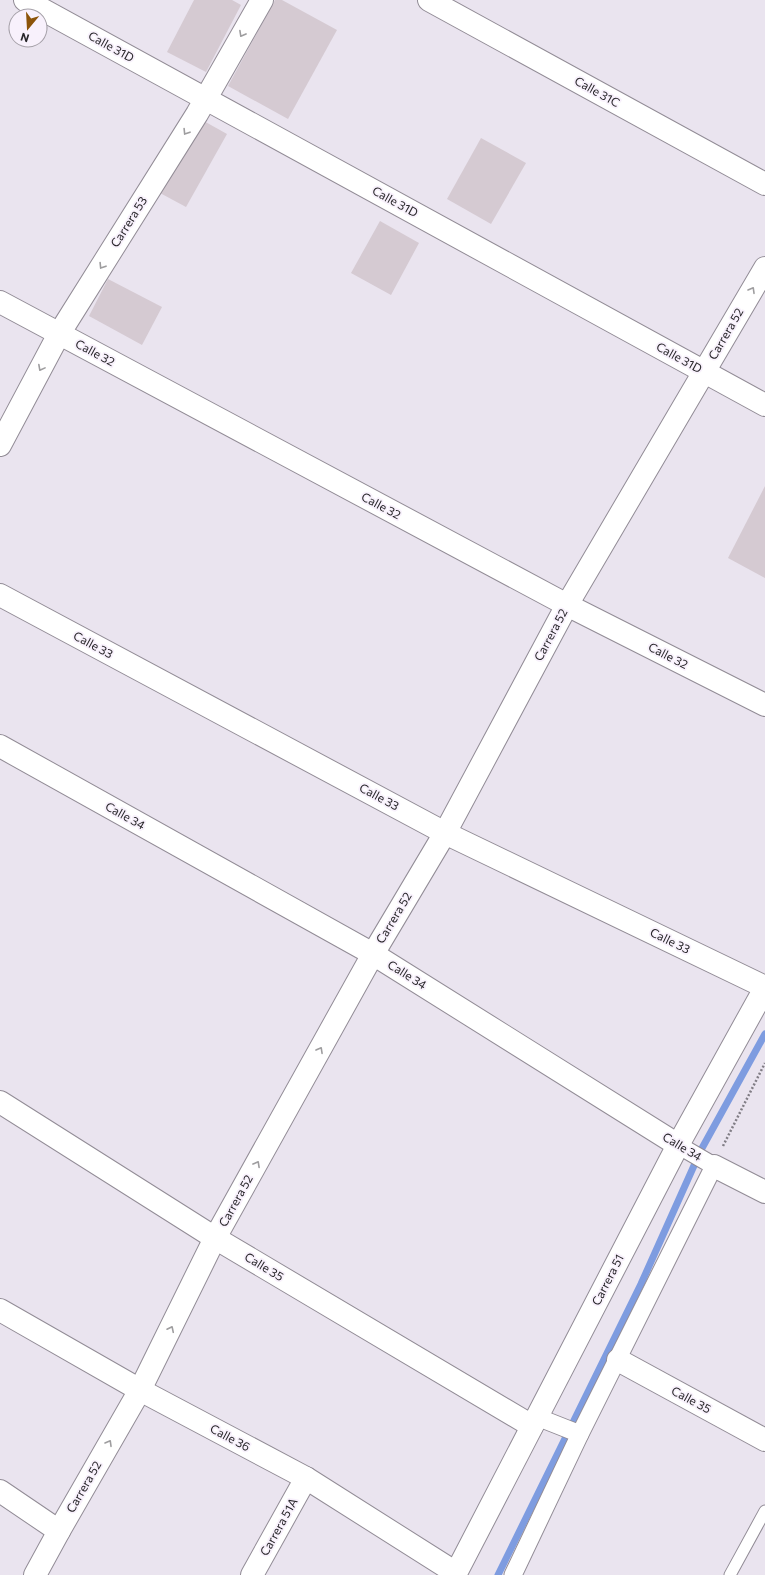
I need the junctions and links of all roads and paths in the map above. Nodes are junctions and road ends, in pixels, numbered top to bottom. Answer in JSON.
{"nodes":[{"id":1,"x":25,"y":0,"type":"edge"},
{"id":2,"x":262,"y":0,"type":"edge"},
{"id":3,"x":429,"y":0,"type":"edge"},
{"id":4,"x":206,"y":99,"type":"junction"},
{"id":5,"x":765,"y":184,"type":"edge"},
{"id":6,"x":765,"y":268,"type":"edge"},
{"id":7,"x":0,"y":302,"type":"edge"},
{"id":8,"x":59,"y":334,"type":"junction"},
{"id":9,"x":704,"y":372,"type":"junction"},
{"id":10,"x":765,"y":405,"type":"edge"},
{"id":11,"x":0,"y":445,"type":"edge"},
{"id":12,"x":0,"y":595,"type":"edge"},
{"id":13,"x":567,"y":605,"type":"junction"},
{"id":14,"x":765,"y":705,"type":"edge"},
{"id":15,"x":0,"y":746,"type":"edge"},
{"id":16,"x":445,"y":832,"type":"junction"},
{"id":17,"x":373,"y":954,"type":"junction"},
{"id":18,"x":765,"y":988,"type":"edge"},
{"id":19,"x":765,"y":1063,"type":"edge"},
{"id":20,"x":0,"y":1102,"type":"edge"},
{"id":21,"x":683,"y":1148,"type":"junction"},
{"id":22,"x":710,"y":1164,"type":"junction"},
{"id":23,"x":765,"y":1192,"type":"edge"},
{"id":24,"x":215,"y":1238,"type":"junction"},
{"id":25,"x":0,"y":1310,"type":"edge"},
{"id":26,"x":618,"y":1360,"type":"junction"},
{"id":27,"x":140,"y":1390,"type":"junction"},
{"id":28,"x":538,"y":1421,"type":"junction"},
{"id":29,"x":577,"y":1433,"type":"junction"},
{"id":30,"x":765,"y":1440,"type":"edge"},
{"id":31,"x":306,"y":1478,"type":"junction"},
{"id":32,"x":0,"y":1491,"type":"edge"},
{"id":33,"x":765,"y":1511,"type":"edge"},
{"id":34,"x":58,"y":1531,"type":"junction"},
{"id":35,"x":456,"y":1574,"type":"edge"},
{"id":36,"x":36,"y":1575,"type":"edge"},
{"id":37,"x":252,"y":1575,"type":"edge"},
{"id":38,"x":513,"y":1575,"type":"edge"},
{"id":39,"x":730,"y":1575,"type":"edge"}],
"edges":[{"from":1,"to":4,"type":"street","name":"Calle 31D"},
{"from":2,"to":4,"type":"street","name":"Carrera 53","one_way":true},
{"from":3,"to":5,"type":"street","name":"Calle 31C"},
{"from":4,"to":8,"type":"street","name":"Carrera 53","one_way":true},
{"from":4,"to":9,"type":"street","name":"Calle 31D"},
{"from":9,"to":6,"type":"street","name":"Carrera 52","one_way":true},
{"from":7,"to":8,"type":"street","name":"Calle 32"},
{"from":8,"to":11,"type":"street","name":"Carrera 53","one_way":true},
{"from":8,"to":13,"type":"street","name":"Calle 32"},
{"from":9,"to":10,"type":"street","name":"Calle 31D"},
{"from":9,"to":13,"type":"street","name":"Carrera 52"},
{"from":12,"to":16,"type":"street","name":"Calle 33"},
{"from":13,"to":14,"type":"street","name":"Calle 32"},
{"from":13,"to":16,"type":"street","name":"Carrera 52"},
{"from":15,"to":17,"type":"street","name":"Calle 34"},
{"from":16,"to":17,"type":"street","name":"Carrera 52"},
{"from":16,"to":18,"type":"street","name":"Calle 33"},
{"from":17,"to":21,"type":"street","name":"Calle 34"},
{"from":24,"to":17,"type":"street","name":"Carrera 52","one_way":true},
{"from":18,"to":21,"type":"street","name":"Carrera 51"},
{"from":19,"to":22,"type":"path"},
{"from":20,"to":24,"type":"street","name":"Calle 35"},
{"from":21,"to":22,"type":"street","name":"Calle 34"},
{"from":21,"to":28,"type":"street","name":"Carrera 51"},
{"from":22,"to":23,"type":"street","name":"Calle 34"},
{"from":22,"to":26,"type":"street"},
{"from":27,"to":24,"type":"street","name":"Carrera 52","one_way":true},
{"from":24,"to":28,"type":"street","name":"Calle 35"},
{"from":25,"to":27,"type":"street","name":"Calle 36"},
{"from":26,"to":29,"type":"street"},
{"from":26,"to":30,"type":"street","name":"Calle 35"},
{"from":27,"to":31,"type":"street","name":"Calle 36"},
{"from":34,"to":27,"type":"street","name":"Carrera 52","one_way":true},
{"from":28,"to":29,"type":"street","name":"Calle 35"},
{"from":28,"to":35,"type":"street","name":"Carrera 51"},
{"from":29,"to":38,"type":"street"},
{"from":31,"to":35,"type":"street","name":"Calle 36"},
{"from":31,"to":37,"type":"street","name":"Carrera 51A"},
{"from":32,"to":34,"type":"street"},
{"from":33,"to":39,"type":"lane"},
{"from":34,"to":36,"type":"street","name":"Carrera 52"}]}
